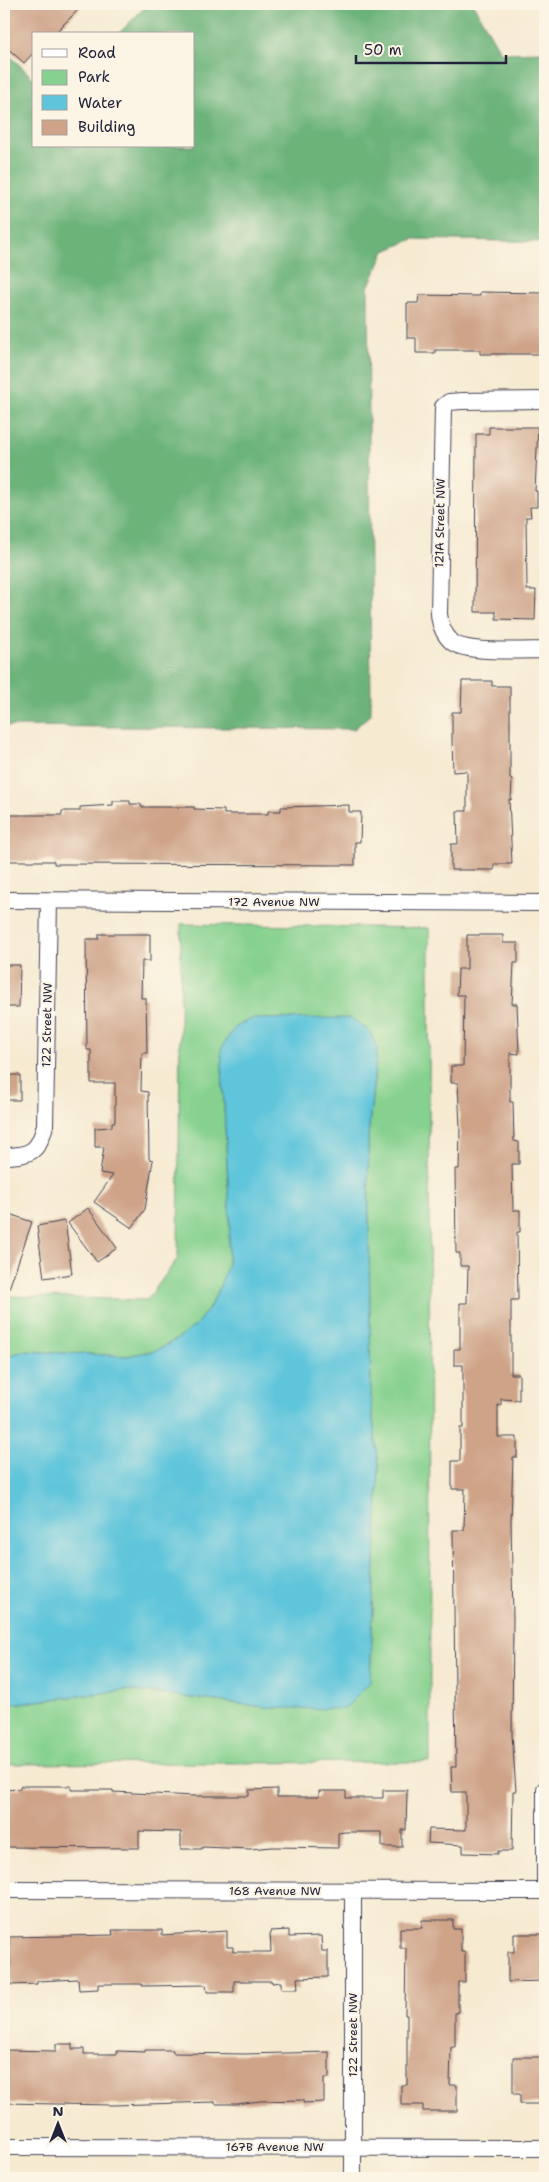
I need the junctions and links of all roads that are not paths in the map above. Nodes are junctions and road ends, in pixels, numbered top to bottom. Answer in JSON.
{"nodes":[{"id":1,"x":545,"y":400,"type":"edge"},
{"id":2,"x":545,"y":650,"type":"edge"},
{"id":3,"x":4,"y":900,"type":"edge"},
{"id":4,"x":49,"y":900,"type":"junction"},
{"id":5,"x":545,"y":903,"type":"edge"},
{"id":6,"x":4,"y":1156,"type":"edge"},
{"id":7,"x":545,"y":1789,"type":"edge"},
{"id":8,"x":4,"y":1890,"type":"edge"},
{"id":9,"x":353,"y":1891,"type":"junction"},
{"id":10,"x":545,"y":1891,"type":"edge"},
{"id":11,"x":4,"y":2147,"type":"edge"},
{"id":12,"x":353,"y":2147,"type":"junction"},
{"id":13,"x":545,"y":2148,"type":"edge"},
{"id":14,"x":353,"y":2178,"type":"edge"}],
"edges":[{"from":1,"to":2,"type":"street","name":"121A Street NW"},
{"from":3,"to":4,"type":"street","name":"172 Avenue NW"},
{"from":4,"to":5,"type":"street","name":"172 Avenue NW"},
{"from":4,"to":6,"type":"street","name":"122 Street NW"},
{"from":7,"to":10,"type":"street"},
{"from":8,"to":9,"type":"street","name":"168 Avenue NW"},
{"from":9,"to":10,"type":"street","name":"168 Avenue NW"},
{"from":9,"to":12,"type":"street","name":"122 Street NW"},
{"from":11,"to":12,"type":"street","name":"167B Avenue NW"},
{"from":12,"to":13,"type":"street","name":"167B Avenue NW"},
{"from":12,"to":14,"type":"street","name":"122 Street NW"}]}
